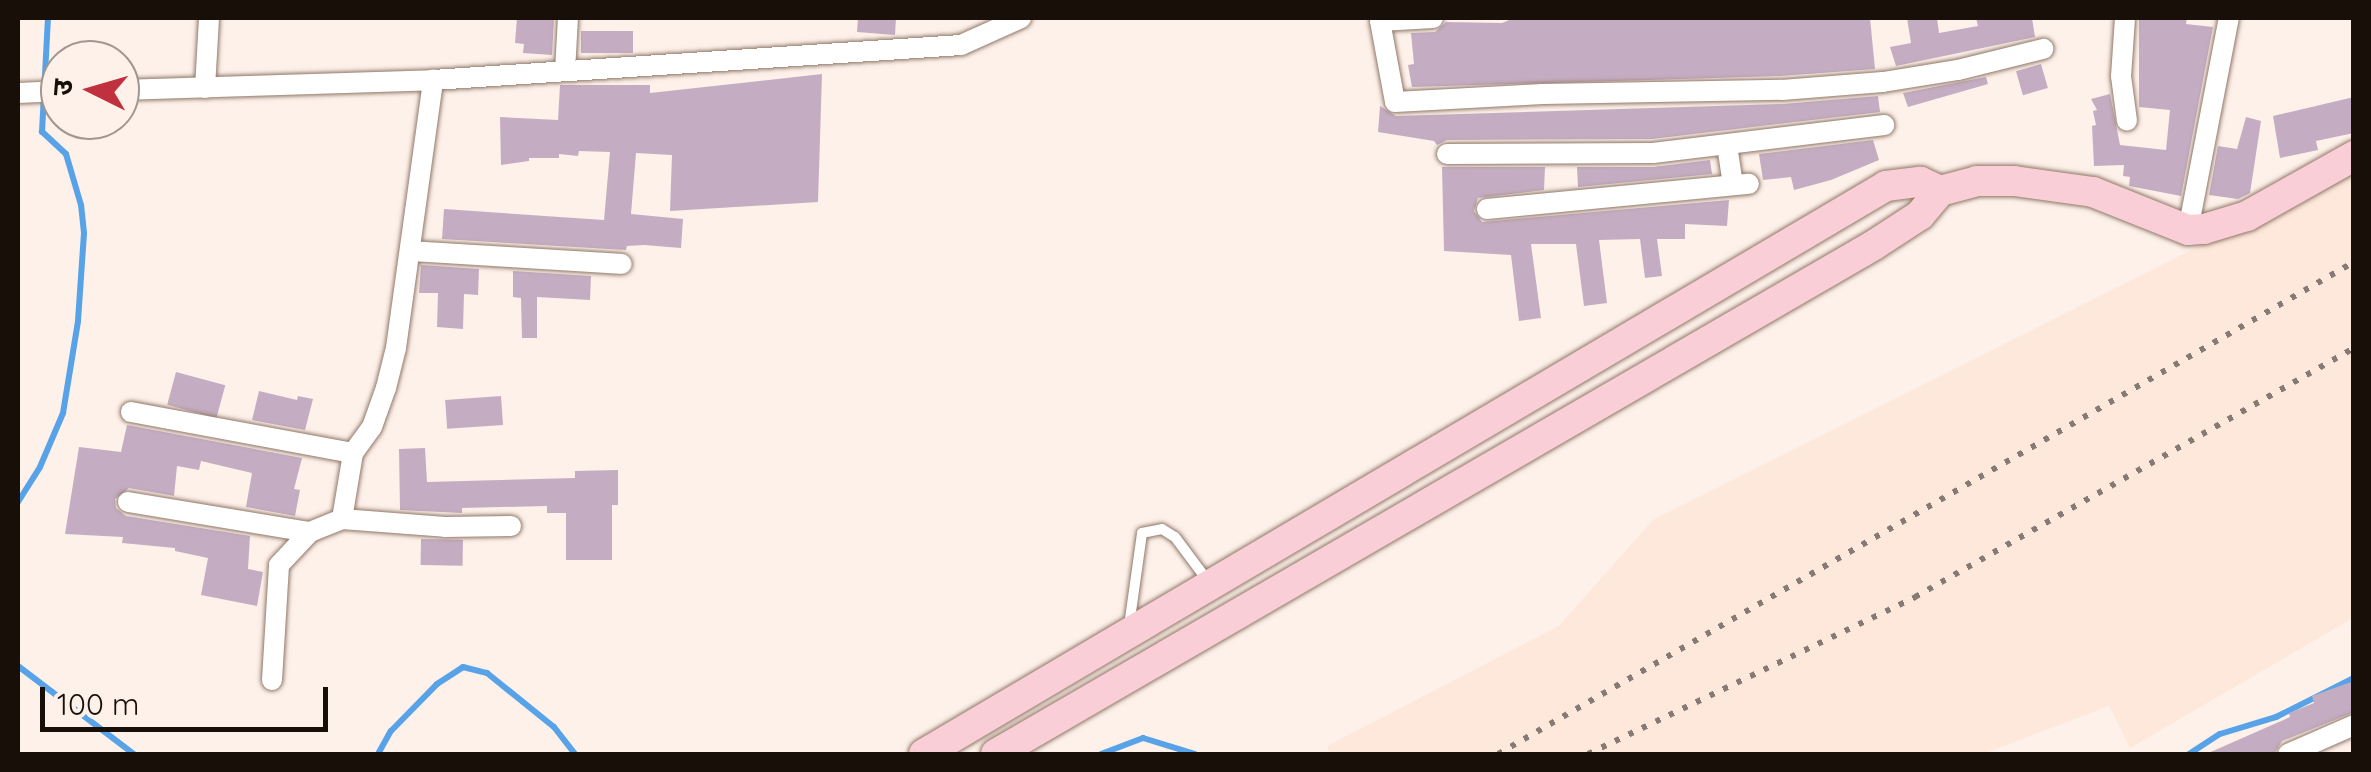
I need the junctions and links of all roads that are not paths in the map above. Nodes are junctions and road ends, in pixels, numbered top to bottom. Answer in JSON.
{"nodes":[{"id":1,"x":209,"y":18,"type":"edge"},
{"id":2,"x":568,"y":18,"type":"edge"},
{"id":3,"x":1021,"y":18,"type":"edge"},
{"id":4,"x":1433,"y":18,"type":"edge"},
{"id":5,"x":2125,"y":18,"type":"edge"},
{"id":6,"x":2229,"y":18,"type":"edge"},
{"id":7,"x":2042,"y":49,"type":"dead end"},
{"id":8,"x":565,"y":70,"type":"junction"},
{"id":9,"x":433,"y":80,"type":"junction"},
{"id":10,"x":205,"y":88,"type":"junction"},
{"id":11,"x":140,"y":90,"type":"edge"},
{"id":12,"x":2127,"y":121,"type":"dead end"},
{"id":13,"x":1884,"y":125,"type":"dead end"},
{"id":14,"x":1727,"y":145,"type":"junction"},
{"id":15,"x":1447,"y":154,"type":"dead end"},
{"id":16,"x":2354,"y":156,"type":"edge"},
{"id":17,"x":1940,"y":191,"type":"junction"},
{"id":18,"x":1487,"y":208,"type":"dead end"},
{"id":19,"x":2188,"y":230,"type":"junction"},
{"id":20,"x":410,"y":251,"type":"junction"},
{"id":21,"x":622,"y":264,"type":"dead end"},
{"id":22,"x":132,"y":412,"type":"dead end"},
{"id":23,"x":353,"y":453,"type":"junction"},
{"id":24,"x":128,"y":502,"type":"dead end"},
{"id":25,"x":342,"y":519,"type":"junction"},
{"id":26,"x":511,"y":526,"type":"dead end"},
{"id":27,"x":310,"y":532,"type":"junction"},
{"id":28,"x":1213,"y":588,"type":"junction"},
{"id":29,"x":1129,"y":637,"type":"junction"},
{"id":30,"x":272,"y":680,"type":"dead end"},
{"id":31,"x":2354,"y":725,"type":"edge"},
{"id":32,"x":924,"y":754,"type":"edge"},
{"id":33,"x":996,"y":754,"type":"edge"},
{"id":34,"x":2288,"y":754,"type":"edge"}],
"edges":[{"from":1,"to":10,"type":"street"},
{"from":2,"to":8,"type":"street"},
{"from":3,"to":8,"type":"street"},
{"from":4,"to":7,"type":"street"},
{"from":5,"to":12,"type":"street"},
{"from":6,"to":19,"type":"street"},
{"from":8,"to":9,"type":"street"},
{"from":9,"to":10,"type":"street"},
{"from":9,"to":20,"type":"street"},
{"from":10,"to":11,"type":"street"},
{"from":13,"to":14,"type":"street"},
{"from":14,"to":15,"type":"street"},
{"from":14,"to":18,"type":"street"},
{"from":16,"to":19,"type":"street"},
{"from":17,"to":19,"type":"street"},
{"from":17,"to":28,"type":"street"},
{"from":17,"to":33,"type":"street"},
{"from":20,"to":21,"type":"street"},
{"from":20,"to":23,"type":"street"},
{"from":22,"to":23,"type":"street"},
{"from":23,"to":25,"type":"street"},
{"from":24,"to":27,"type":"street"},
{"from":25,"to":26,"type":"street"},
{"from":25,"to":27,"type":"street"},
{"from":27,"to":30,"type":"street"},
{"from":28,"to":29,"type":"street"},
{"from":28,"to":29,"type":"lane"},
{"from":29,"to":32,"type":"street"},
{"from":31,"to":34,"type":"street"}]}
